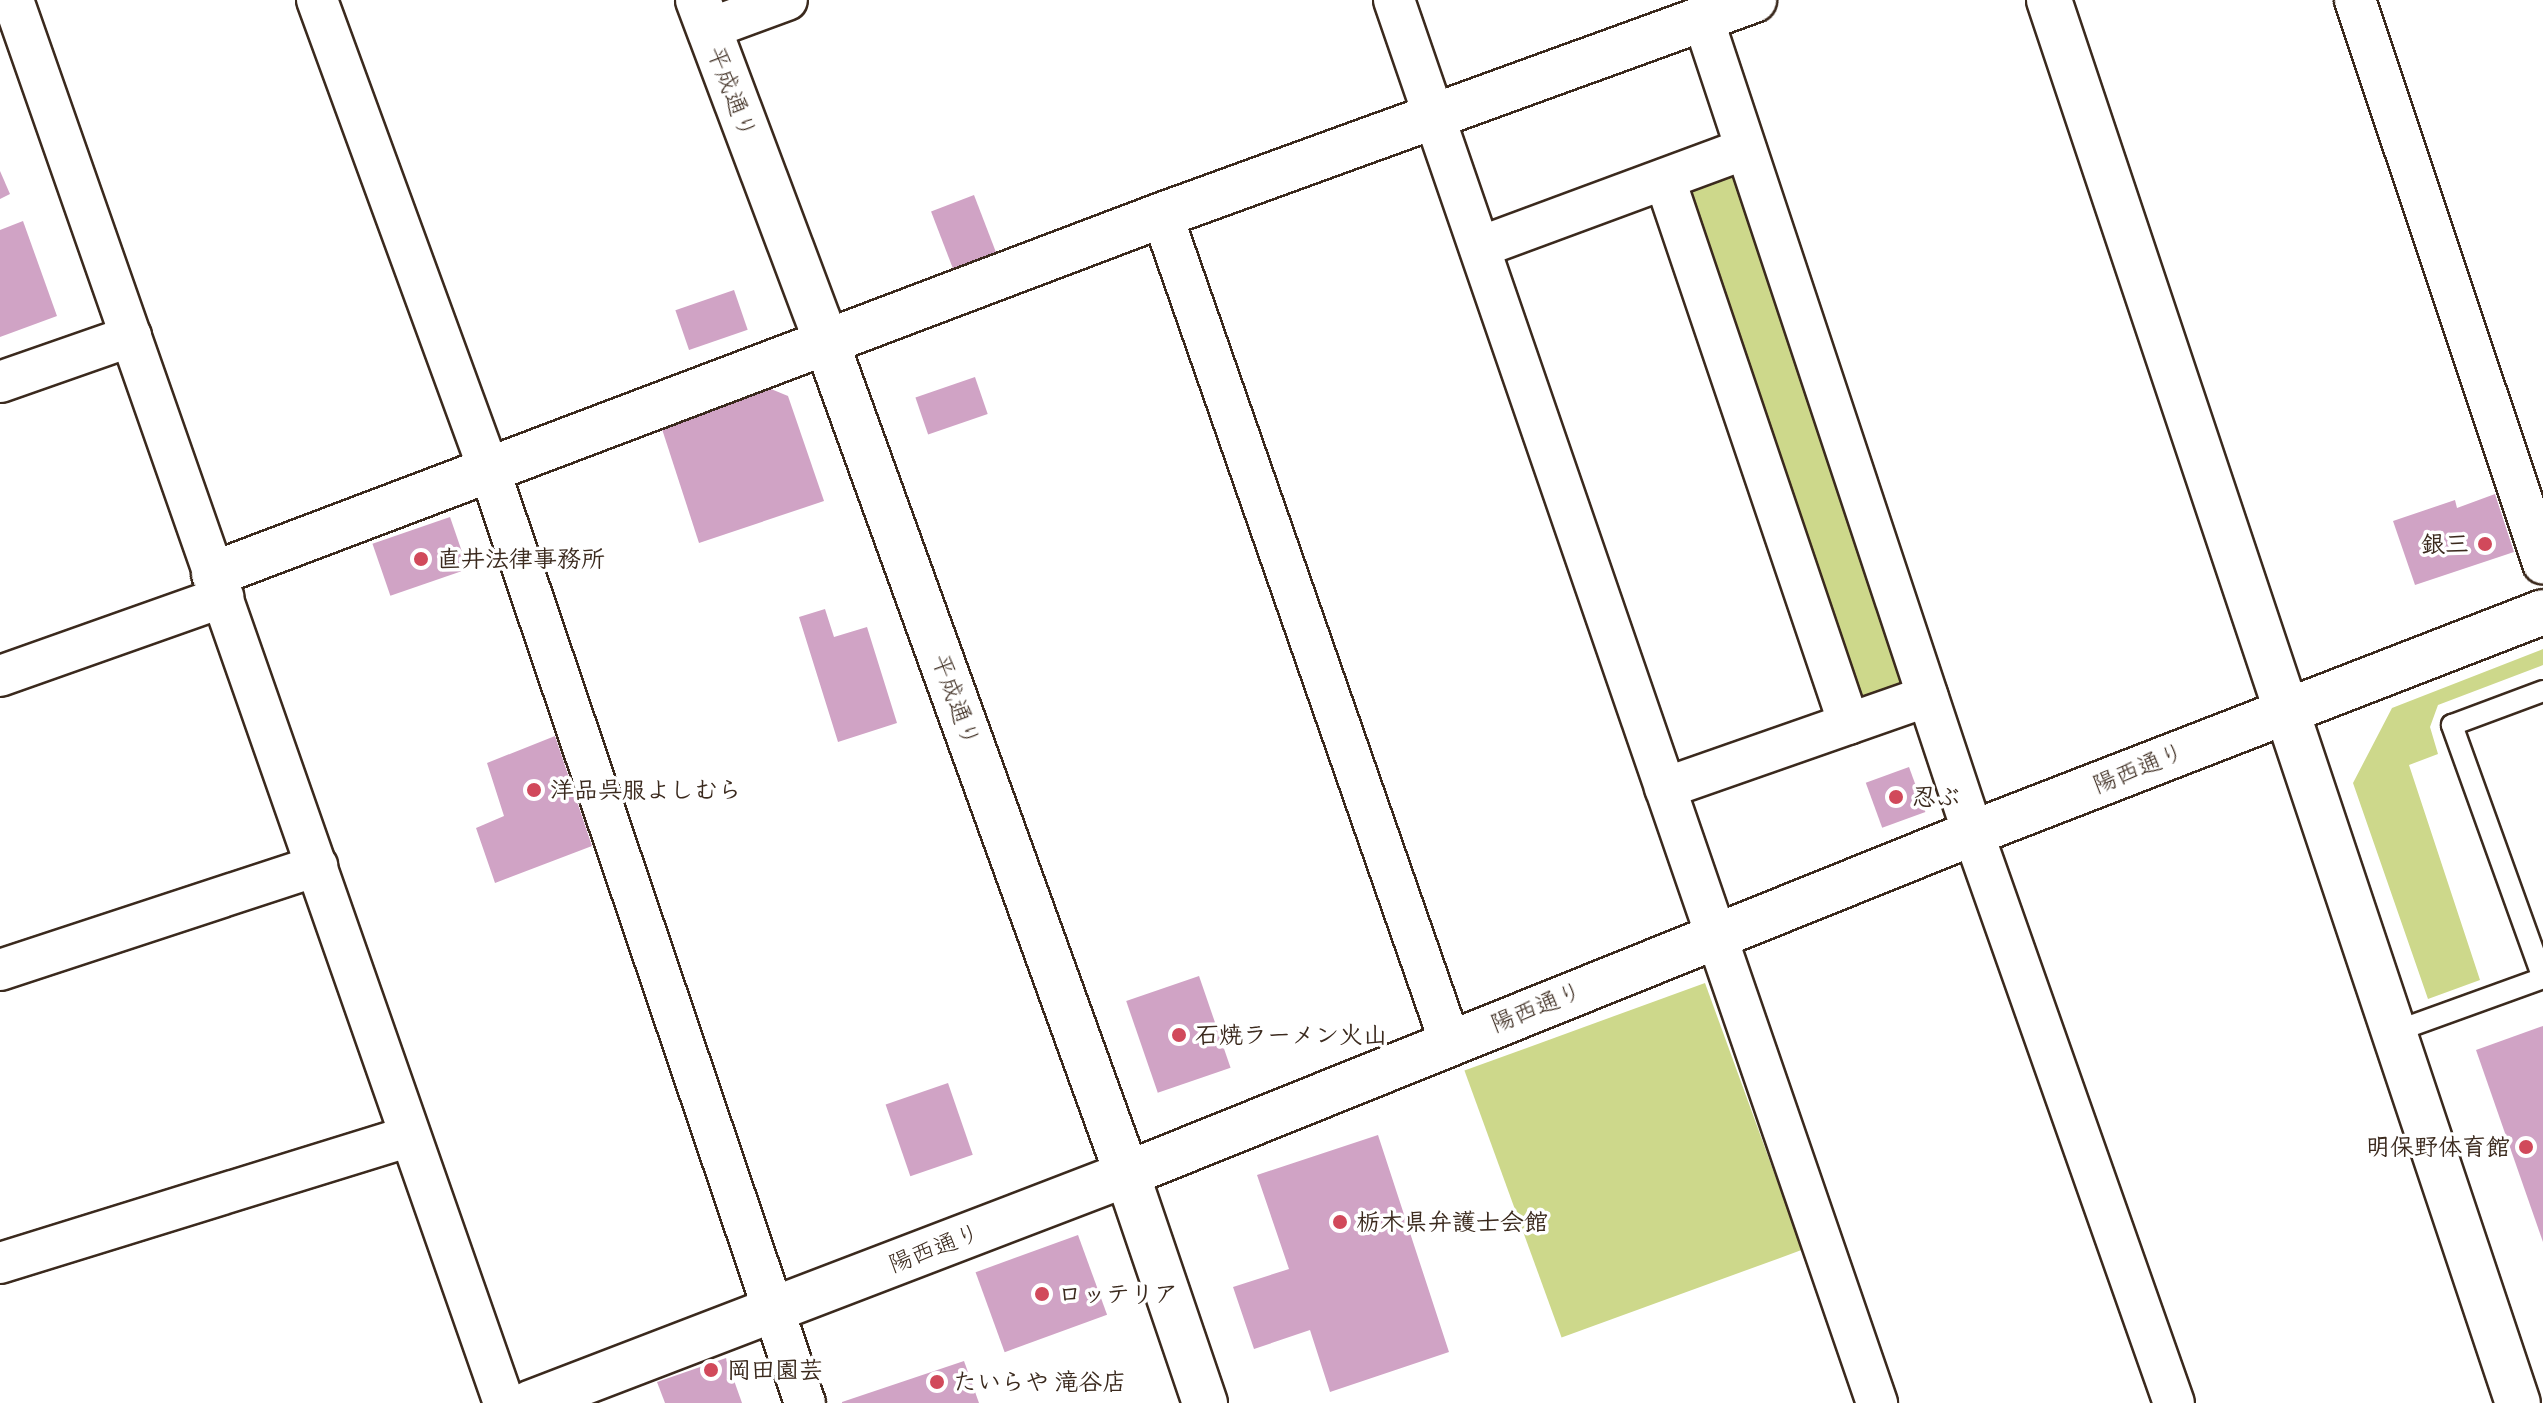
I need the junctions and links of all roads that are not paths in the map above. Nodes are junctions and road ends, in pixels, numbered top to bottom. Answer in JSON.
{"nodes":[{"id":1,"x":13,"y":0,"type":"edge"},
{"id":2,"x":317,"y":0,"type":"edge"},
{"id":3,"x":787,"y":0,"type":"edge"},
{"id":4,"x":1394,"y":0,"type":"edge"},
{"id":5,"x":1754,"y":0,"type":"edge"},
{"id":6,"x":2049,"y":0,"type":"edge"},
{"id":7,"x":2355,"y":0,"type":"edge"},
{"id":8,"x":703,"y":14,"type":"edge"},
{"id":9,"x":1703,"y":19,"type":"junction"},
{"id":10,"x":1435,"y":116,"type":"junction"},
{"id":11,"x":1745,"y":149,"type":"junction"},
{"id":12,"x":1665,"y":180,"type":"junction"},
{"id":13,"x":1162,"y":215,"type":"junction"},
{"id":14,"x":1480,"y":247,"type":"junction"},
{"id":15,"x":131,"y":336,"type":"junction"},
{"id":16,"x":827,"y":344,"type":"junction"},
{"id":17,"x":0,"y":382,"type":"edge"},
{"id":18,"x":489,"y":469,"type":"junction"},
{"id":19,"x":2543,"y":563,"type":"edge"},
{"id":20,"x":218,"y":585,"type":"junction"},
{"id":21,"x":2543,"y":612,"type":"edge"},
{"id":22,"x":0,"y":676,"type":"edge"},
{"id":23,"x":2543,"y":691,"type":"edge"},
{"id":24,"x":1927,"y":696,"type":"junction"},
{"id":25,"x":2286,"y":710,"type":"junction"},
{"id":26,"x":1849,"y":724,"type":"junction"},
{"id":27,"x":1665,"y":788,"type":"junction"},
{"id":28,"x":1973,"y":833,"type":"junction"},
{"id":29,"x":317,"y":866,"type":"junction"},
{"id":30,"x":1715,"y":935,"type":"junction"},
{"id":31,"x":0,"y":970,"type":"edge"},
{"id":32,"x":2543,"y":978,"type":"edge"},
{"id":33,"x":2394,"y":1032,"type":"junction"},
{"id":34,"x":1450,"y":1042,"type":"junction"},
{"id":35,"x":410,"y":1136,"type":"junction"},
{"id":36,"x":1127,"y":1174,"type":"junction"},
{"id":37,"x":0,"y":1263,"type":"edge"},
{"id":38,"x":773,"y":1309,"type":"junction"},
{"id":39,"x":504,"y":1403,"type":"edge"},
{"id":40,"x":530,"y":1403,"type":"edge"},
{"id":41,"x":805,"y":1403,"type":"edge"},
{"id":42,"x":1205,"y":1403,"type":"edge"},
{"id":43,"x":1877,"y":1403,"type":"edge"},
{"id":44,"x":2174,"y":1403,"type":"edge"},
{"id":45,"x":2518,"y":1403,"type":"edge"}],
"edges":[{"from":1,"to":15,"type":"street"},
{"from":2,"to":18,"type":"street"},
{"from":3,"to":8,"type":"street"},
{"from":4,"to":10,"type":"street"},
{"from":5,"to":9,"type":"street"},
{"from":6,"to":25,"type":"street"},
{"from":7,"to":19,"type":"street"},
{"from":8,"to":16,"type":"street","name":"平成通り"},
{"from":9,"to":10,"type":"street"},
{"from":9,"to":11,"type":"street"},
{"from":10,"to":13,"type":"street"},
{"from":10,"to":14,"type":"street"},
{"from":11,"to":12,"type":"street"},
{"from":11,"to":24,"type":"street"},
{"from":12,"to":14,"type":"street"},
{"from":12,"to":26,"type":"street"},
{"from":13,"to":16,"type":"street"},
{"from":13,"to":34,"type":"street"},
{"from":14,"to":27,"type":"street"},
{"from":15,"to":17,"type":"street"},
{"from":15,"to":20,"type":"street"},
{"from":16,"to":18,"type":"street"},
{"from":16,"to":36,"type":"street","name":"平成通り"},
{"from":18,"to":20,"type":"street"},
{"from":18,"to":38,"type":"street"},
{"from":20,"to":22,"type":"street"},
{"from":20,"to":29,"type":"street"},
{"from":21,"to":25,"type":"street","name":"陽西通り"},
{"from":23,"to":32,"type":"lane"},
{"from":24,"to":26,"type":"street"},
{"from":24,"to":28,"type":"street"},
{"from":25,"to":28,"type":"street","name":"陽西通り"},
{"from":25,"to":33,"type":"street"},
{"from":26,"to":27,"type":"street"},
{"from":27,"to":30,"type":"street"},
{"from":28,"to":30,"type":"street","name":"陽西通り"},
{"from":28,"to":44,"type":"street"},
{"from":29,"to":31,"type":"street"},
{"from":29,"to":35,"type":"street"},
{"from":30,"to":34,"type":"street","name":"陽西通り"},
{"from":30,"to":43,"type":"street"},
{"from":32,"to":33,"type":"lane"},
{"from":33,"to":45,"type":"street"},
{"from":34,"to":36,"type":"street","name":"陽西通り"},
{"from":35,"to":37,"type":"street"},
{"from":35,"to":39,"type":"street"},
{"from":36,"to":38,"type":"street","name":"陽西通り"},
{"from":36,"to":42,"type":"street","name":"平成通り"},
{"from":38,"to":40,"type":"street","name":"陽西通り"},
{"from":38,"to":41,"type":"street"}]}
